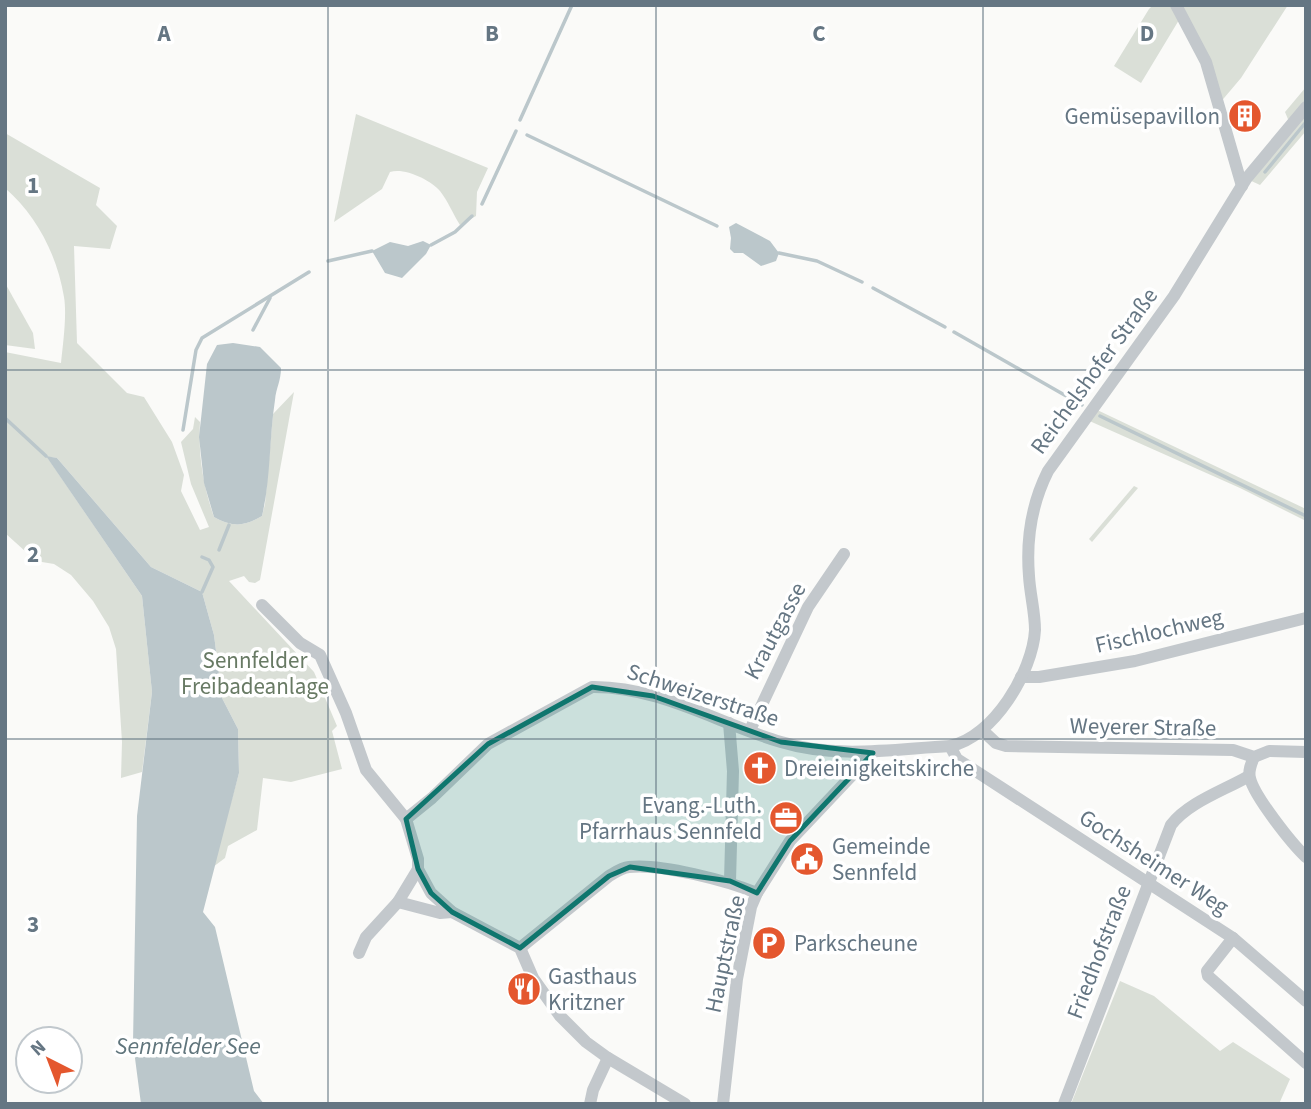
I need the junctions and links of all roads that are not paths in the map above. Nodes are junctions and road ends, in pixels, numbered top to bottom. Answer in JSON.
{"nodes":[{"id":1,"x":1176,"y":5,"type":"edge"},
{"id":2,"x":1306,"y":107,"type":"edge"},
{"id":3,"x":1242,"y":186,"type":"junction"},
{"id":4,"x":844,"y":554,"type":"dead end"},
{"id":5,"x":262,"y":605,"type":"dead end"},
{"id":6,"x":1306,"y":618,"type":"edge"},
{"id":7,"x":1021,"y":677,"type":"junction"},
{"id":8,"x":729,"y":723,"type":"junction"},
{"id":9,"x":750,"y":730,"type":"junction"},
{"id":10,"x":982,"y":730,"type":"junction"},
{"id":11,"x":950,"y":746,"type":"junction"},
{"id":12,"x":1306,"y":752,"type":"edge"},
{"id":13,"x":873,"y":753,"type":"junction"},
{"id":14,"x":1254,"y":757,"type":"junction"},
{"id":15,"x":1249,"y":776,"type":"junction"},
{"id":16,"x":406,"y":819,"type":"junction"},
{"id":17,"x":1306,"y":857,"type":"edge"},
{"id":18,"x":418,"y":869,"type":"junction"},
{"id":19,"x":730,"y":881,"type":"junction"},
{"id":20,"x":1148,"y":883,"type":"junction"},
{"id":21,"x":757,"y":893,"type":"junction"},
{"id":22,"x":398,"y":902,"type":"junction"},
{"id":23,"x":452,"y":912,"type":"junction"},
{"id":24,"x":1233,"y":938,"type":"junction"},
{"id":25,"x":520,"y":948,"type":"junction"},
{"id":26,"x":359,"y":953,"type":"dead end"},
{"id":27,"x":1306,"y":1002,"type":"edge"},
{"id":28,"x":608,"y":1058,"type":"junction"},
{"id":29,"x":1306,"y":1063,"type":"edge"},
{"id":30,"x":590,"y":1104,"type":"edge"},
{"id":31,"x":685,"y":1104,"type":"edge"},
{"id":32,"x":723,"y":1104,"type":"edge"},
{"id":33,"x":1064,"y":1104,"type":"edge"}],
"edges":[{"from":1,"to":3,"type":"street"},
{"from":2,"to":3,"type":"street","name":"Reichelshofer Straße"},
{"from":3,"to":7,"type":"street","name":"Reichelshofer Straße"},
{"from":4,"to":9,"type":"street","name":"Krautgasse"},
{"from":5,"to":16,"type":"street"},
{"from":6,"to":7,"type":"street","name":"Fischlochweg"},
{"from":7,"to":10,"type":"street","name":"Reichelshofer Straße"},
{"from":8,"to":9,"type":"street","name":"Schweizerstraße"},
{"from":8,"to":16,"type":"street","name":"Schweizerstraße"},
{"from":8,"to":19,"type":"street","name":"Hauptstraße"},
{"from":9,"to":13,"type":"street","name":"Schweizerstraße"},
{"from":10,"to":11,"type":"street","name":"Reichelshofer Straße"},
{"from":10,"to":14,"type":"street","name":"Weyerer Straße"},
{"from":11,"to":13,"type":"street"},
{"from":11,"to":20,"type":"street","name":"Gochsheimer Weg"},
{"from":12,"to":14,"type":"street","name":"Weyerer Straße"},
{"from":13,"to":21,"type":"street","name":"Hauptstraße"},
{"from":14,"to":15,"type":"street"},
{"from":15,"to":17,"type":"street"},
{"from":15,"to":20,"type":"street","name":"Friedhofstraße"},
{"from":16,"to":18,"type":"street"},
{"from":18,"to":22,"type":"street"},
{"from":18,"to":23,"type":"street"},
{"from":19,"to":21,"type":"street"},
{"from":19,"to":25,"type":"street"},
{"from":20,"to":24,"type":"street","name":"Gochsheimer Weg"},
{"from":20,"to":33,"type":"street","name":"Friedhofstraße"},
{"from":21,"to":32,"type":"street","name":"Hauptstraße"},
{"from":22,"to":23,"type":"street"},
{"from":22,"to":26,"type":"street"},
{"from":23,"to":25,"type":"street"},
{"from":24,"to":27,"type":"street","name":"Gochsheimer Weg"},
{"from":24,"to":29,"type":"street"},
{"from":25,"to":28,"type":"street"},
{"from":28,"to":30,"type":"street"},
{"from":28,"to":31,"type":"street"}]}
